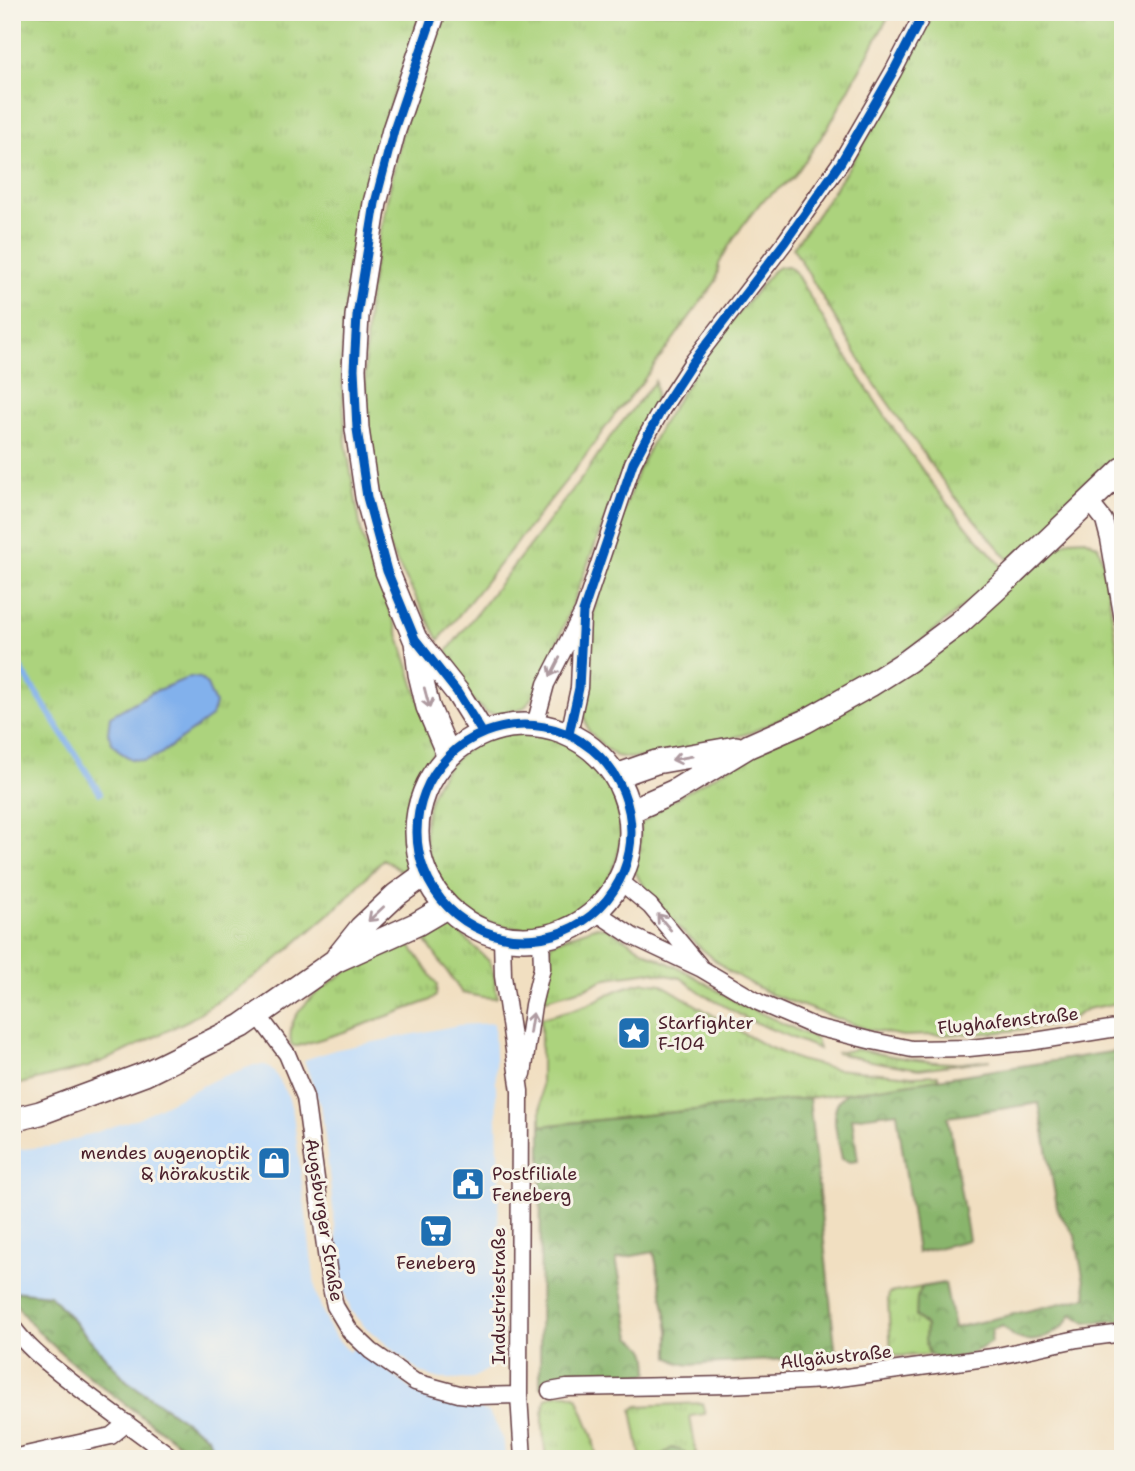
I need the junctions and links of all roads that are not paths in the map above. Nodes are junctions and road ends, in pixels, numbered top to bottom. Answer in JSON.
{"nodes":[{"id":1,"x":434,"y":12,"type":"edge"},
{"id":2,"x":923,"y":12,"type":"edge"},
{"id":3,"x":1123,"y":469,"type":"edge"},
{"id":4,"x":1090,"y":501,"type":"junction"},
{"id":5,"x":583,"y":612,"type":"junction"},
{"id":6,"x":1123,"y":620,"type":"edge"},
{"id":7,"x":415,"y":639,"type":"junction"},
{"id":8,"x":535,"y":725,"type":"junction"},
{"id":9,"x":482,"y":732,"type":"junction"},
{"id":10,"x":569,"y":734,"type":"junction"},
{"id":11,"x":749,"y":746,"type":"junction"},
{"id":12,"x":448,"y":754,"type":"junction"},
{"id":13,"x":616,"y":776,"type":"junction"},
{"id":14,"x":630,"y":811,"type":"junction"},
{"id":15,"x":425,"y":874,"type":"junction"},
{"id":16,"x":620,"y":881,"type":"junction"},
{"id":17,"x":446,"y":907,"type":"junction"},
{"id":18,"x":596,"y":912,"type":"junction"},
{"id":19,"x":541,"y":937,"type":"junction"},
{"id":20,"x":502,"y":938,"type":"junction"},
{"id":21,"x":335,"y":961,"type":"junction"},
{"id":22,"x":702,"y":969,"type":"junction"},
{"id":23,"x":258,"y":1015,"type":"junction"},
{"id":24,"x":1123,"y":1027,"type":"edge"},
{"id":25,"x":520,"y":1091,"type":"junction"},
{"id":26,"x":12,"y":1120,"type":"edge"},
{"id":27,"x":12,"y":1326,"type":"edge"},
{"id":28,"x":1123,"y":1333,"type":"edge"},
{"id":29,"x":550,"y":1391,"type":"dead end"},
{"id":30,"x":519,"y":1395,"type":"junction"},
{"id":31,"x":127,"y":1423,"type":"junction"},
{"id":32,"x":12,"y":1458,"type":"edge"},
{"id":33,"x":174,"y":1459,"type":"edge"},
{"id":34,"x":523,"y":1459,"type":"edge"}],
"edges":[{"from":1,"to":7,"type":"street"},
{"from":2,"to":5,"type":"street"},
{"from":3,"to":4,"type":"street"},
{"from":4,"to":6,"type":"street"},
{"from":4,"to":11,"type":"street"},
{"from":5,"to":8,"type":"street","one_way":true},
{"from":5,"to":10,"type":"street"},
{"from":7,"to":9,"type":"street"},
{"from":7,"to":12,"type":"street","one_way":true},
{"from":8,"to":9,"type":"street"},
{"from":8,"to":10,"type":"street"},
{"from":9,"to":12,"type":"street"},
{"from":10,"to":13,"type":"street"},
{"from":11,"to":13,"type":"street","one_way":true},
{"from":11,"to":14,"type":"street"},
{"from":12,"to":15,"type":"street"},
{"from":13,"to":14,"type":"street"},
{"from":14,"to":16,"type":"street"},
{"from":15,"to":17,"type":"street"},
{"from":15,"to":21,"type":"street","one_way":true},
{"from":16,"to":18,"type":"street"},
{"from":22,"to":16,"type":"street","name":"Flughafenstraße","one_way":true},
{"from":17,"to":20,"type":"street"},
{"from":17,"to":21,"type":"street"},
{"from":18,"to":19,"type":"street"},
{"from":18,"to":22,"type":"street","name":"Flughafenstraße"},
{"from":19,"to":20,"type":"street"},
{"from":25,"to":19,"type":"street","name":"Industriestraße","one_way":true},
{"from":20,"to":25,"type":"street","name":"Industriestraße"},
{"from":21,"to":23,"type":"street"},
{"from":22,"to":24,"type":"street","name":"Flughafenstraße"},
{"from":23,"to":26,"type":"street"},
{"from":23,"to":30,"type":"street","name":"Augsburger Straße"},
{"from":25,"to":30,"type":"street","name":"Industriestraße"},
{"from":27,"to":31,"type":"street"},
{"from":28,"to":29,"type":"street","name":"Allgäustraße"},
{"from":30,"to":34,"type":"street","name":"Industriestraße"},
{"from":31,"to":32,"type":"street"},
{"from":31,"to":33,"type":"street"}]}
